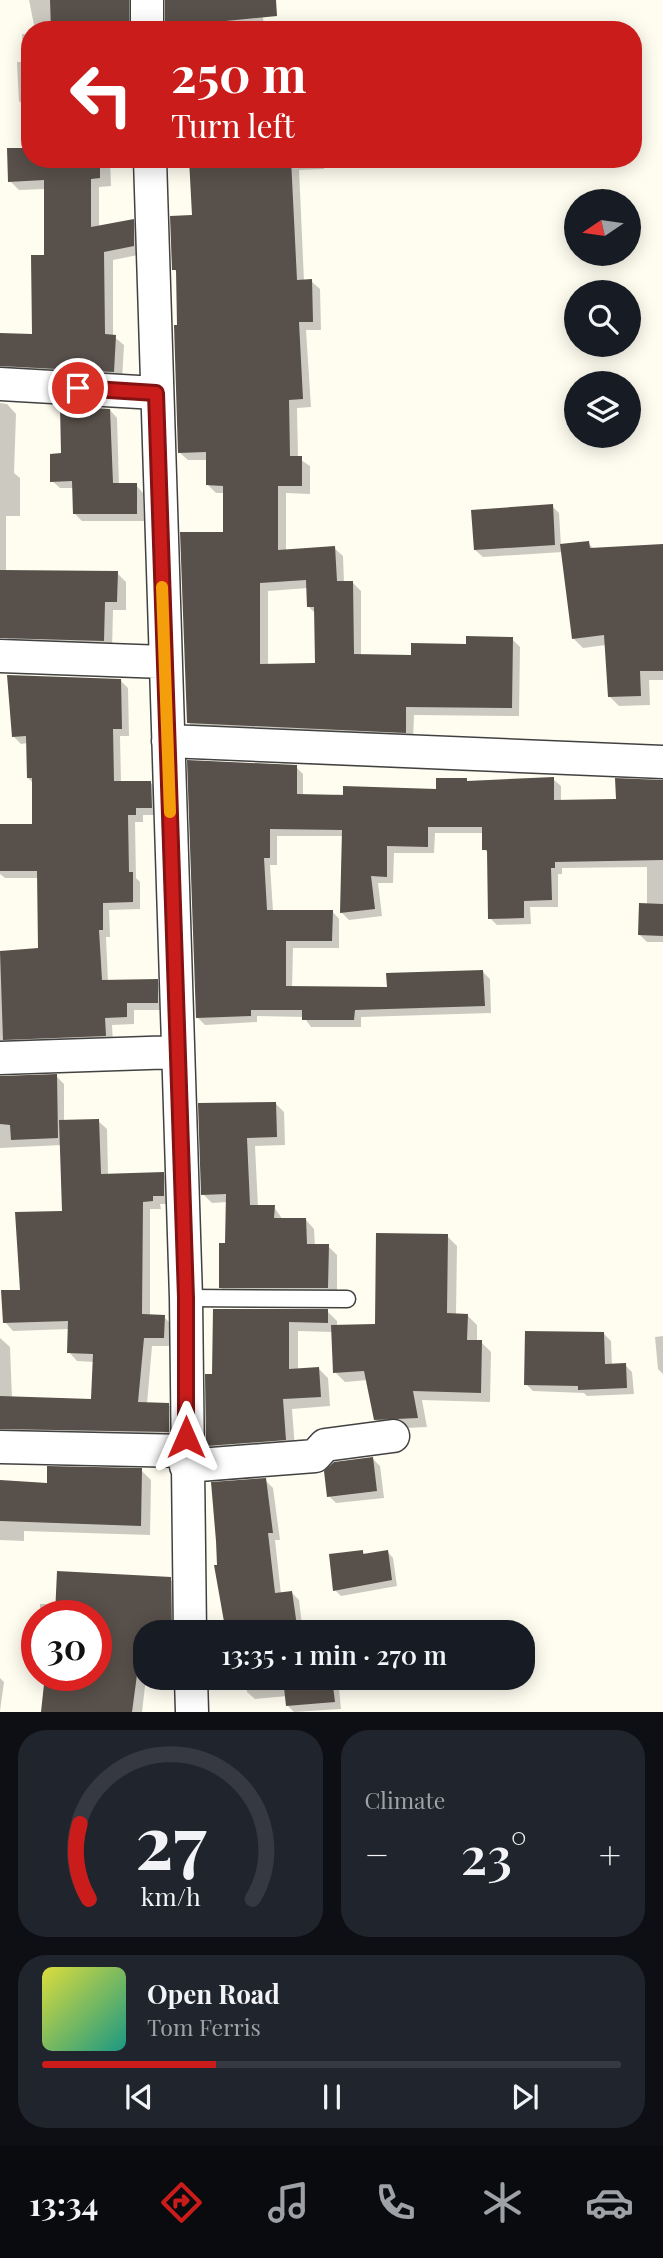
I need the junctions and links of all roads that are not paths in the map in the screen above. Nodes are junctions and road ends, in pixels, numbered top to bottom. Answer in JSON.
{"nodes":[{"id":1,"x":146,"y":0,"type":"edge"},
{"id":2,"x":147,"y":21,"type":"edge"},
{"id":3,"x":150,"y":168,"type":"edge"},
{"id":4,"x":0,"y":384,"type":"edge"},
{"id":5,"x":156,"y":393,"type":"junction"},
{"id":6,"x":0,"y":656,"type":"edge"},
{"id":7,"x":164,"y":662,"type":"junction"},
{"id":8,"x":168,"y":741,"type":"junction"},
{"id":9,"x":663,"y":762,"type":"edge"},
{"id":10,"x":177,"y":1052,"type":"junction"},
{"id":11,"x":0,"y":1058,"type":"edge"},
{"id":12,"x":186,"y":1298,"type":"junction"},
{"id":13,"x":347,"y":1299,"type":"dead end"},
{"id":14,"x":393,"y":1436,"type":"dead end"},
{"id":15,"x":0,"y":1447,"type":"edge"},
{"id":16,"x":186,"y":1459,"type":"junction"},
{"id":17,"x":190,"y":1620,"type":"edge"},
{"id":18,"x":191,"y":1690,"type":"edge"},
{"id":19,"x":192,"y":1712,"type":"edge"}],
"edges":[{"from":1,"to":2,"type":"street"},
{"from":3,"to":5,"type":"street"},
{"from":4,"to":5,"type":"street"},
{"from":5,"to":7,"type":"street"},
{"from":6,"to":7,"type":"street"},
{"from":7,"to":8,"type":"street"},
{"from":8,"to":9,"type":"street"},
{"from":8,"to":10,"type":"street"},
{"from":10,"to":11,"type":"street"},
{"from":10,"to":12,"type":"street"},
{"from":12,"to":13,"type":"lane"},
{"from":12,"to":16,"type":"street"},
{"from":14,"to":16,"type":"street"},
{"from":15,"to":16,"type":"street"},
{"from":16,"to":17,"type":"street"},
{"from":18,"to":19,"type":"street"}]}
